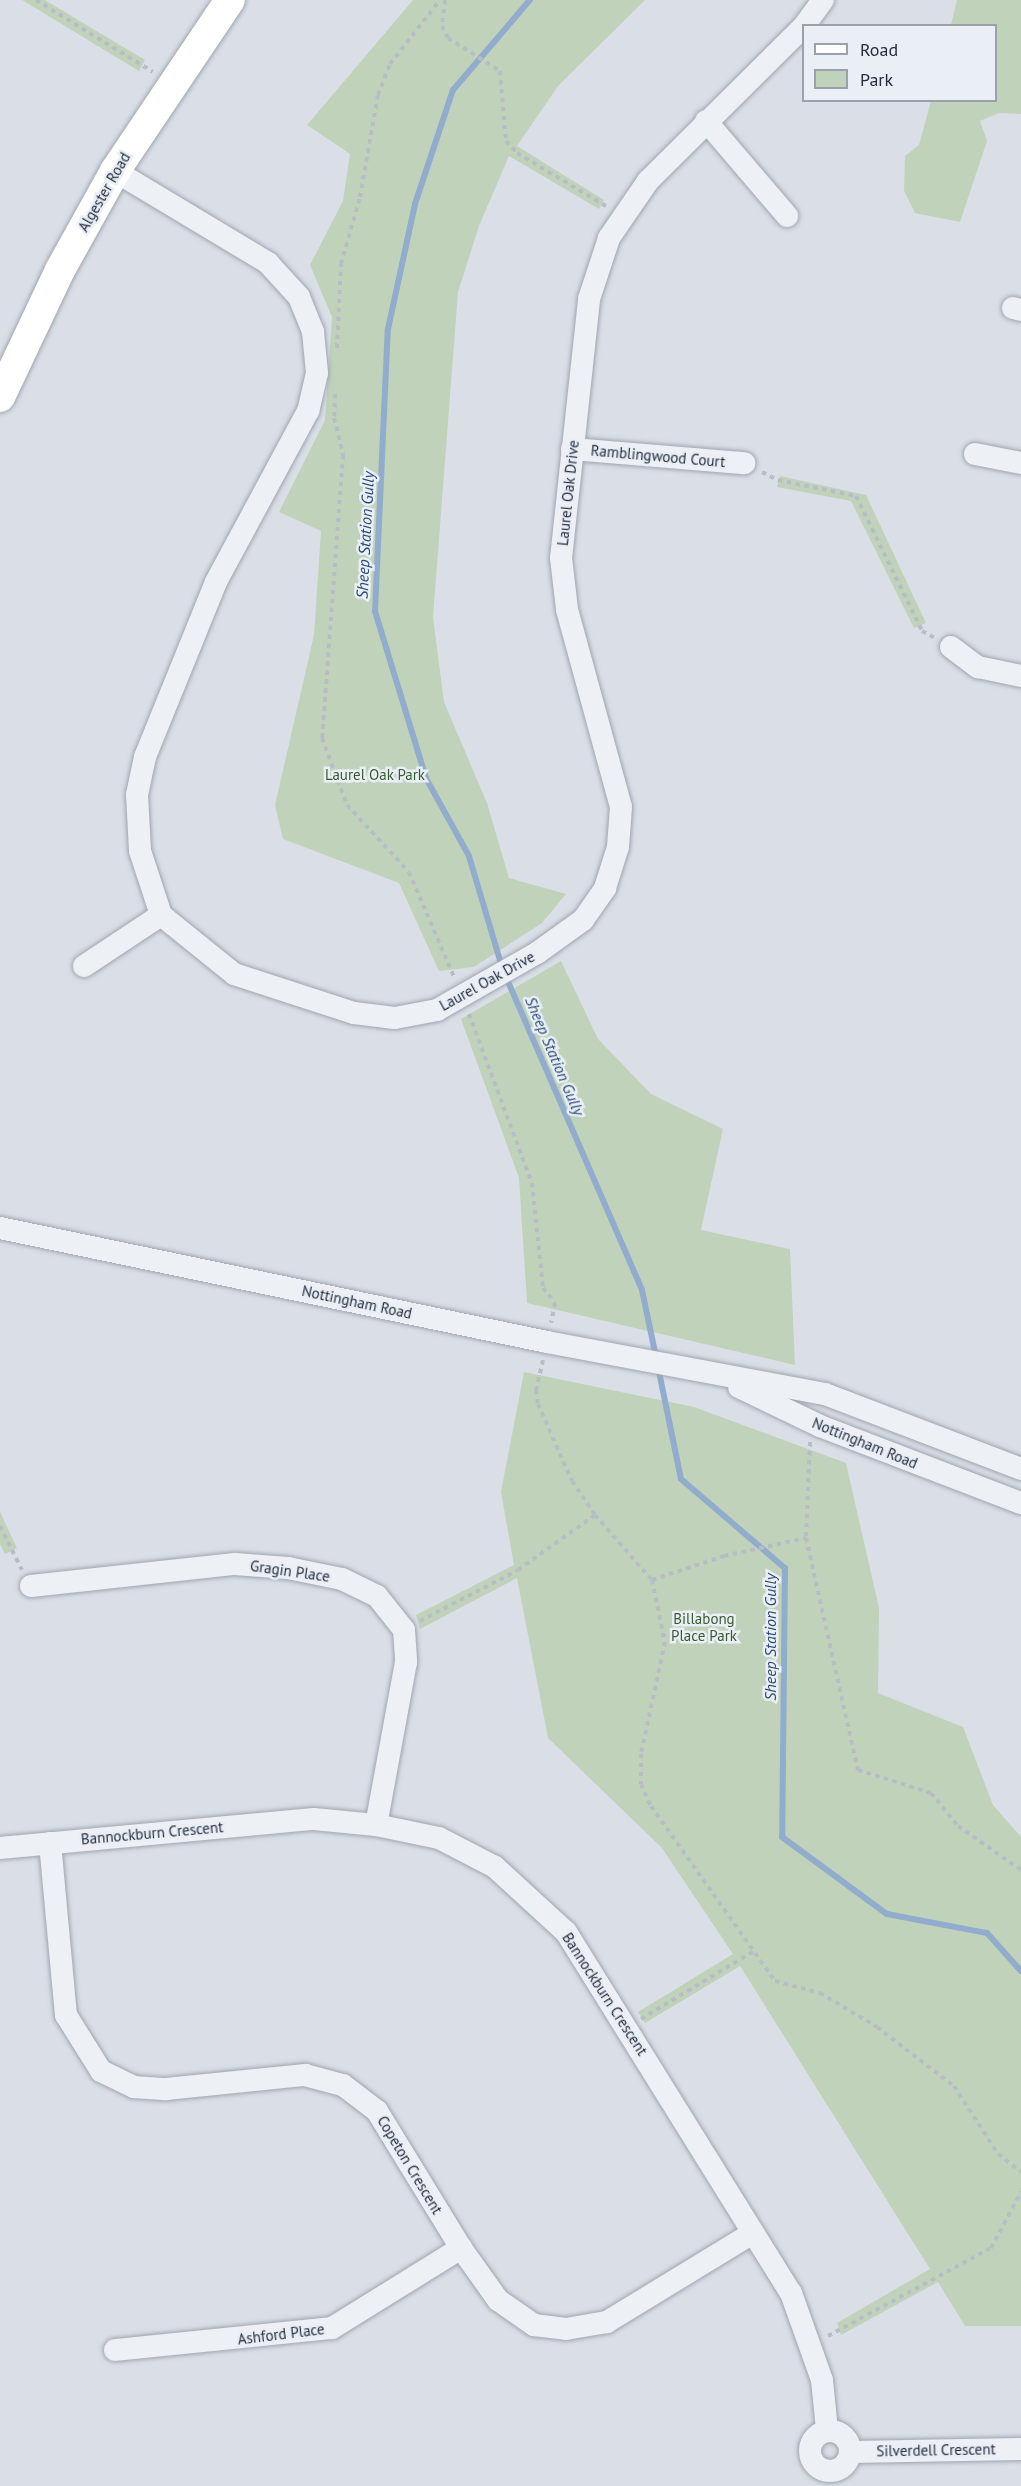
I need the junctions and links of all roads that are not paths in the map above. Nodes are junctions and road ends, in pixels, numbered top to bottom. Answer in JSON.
{"nodes":[{"id":1,"x":230,"y":0,"type":"edge"},
{"id":2,"x":823,"y":0,"type":"edge"},
{"id":3,"x":805,"y":24,"type":"edge"},
{"id":4,"x":802,"y":28,"type":"edge"},
{"id":5,"x":706,"y":121,"type":"junction"},
{"id":6,"x":115,"y":171,"type":"junction"},
{"id":7,"x":787,"y":216,"type":"dead end"},
{"id":8,"x":0,"y":397,"type":"edge"},
{"id":9,"x":572,"y":449,"type":"junction"},
{"id":10,"x":975,"y":454,"type":"dead end"},
{"id":11,"x":744,"y":463,"type":"road end"},
{"id":12,"x":1021,"y":463,"type":"edge"},
{"id":13,"x":951,"y":647,"type":"road end"},
{"id":14,"x":1021,"y":676,"type":"edge"},
{"id":15,"x":161,"y":915,"type":"junction"},
{"id":16,"x":84,"y":966,"type":"dead end"},
{"id":17,"x":0,"y":1228,"type":"edge"},
{"id":18,"x":713,"y":1374,"type":"junction"},
{"id":19,"x":1021,"y":1469,"type":"edge"},
{"id":20,"x":1021,"y":1503,"type":"edge"},
{"id":21,"x":31,"y":1586,"type":"road end"},
{"id":22,"x":376,"y":1825,"type":"junction"},
{"id":23,"x":50,"y":1843,"type":"junction"},
{"id":24,"x":0,"y":1848,"type":"edge"},
{"id":25,"x":753,"y":2232,"type":"junction"},
{"id":26,"x":461,"y":2248,"type":"junction"},
{"id":27,"x":115,"y":2350,"type":"dead end"},
{"id":28,"x":827,"y":2430,"type":"junction"},
{"id":29,"x":1021,"y":2449,"type":"edge"},
{"id":30,"x":850,"y":2452,"type":"junction"},
{"id":31,"x":830,"y":2479,"type":"edge"}],
"edges":[{"from":1,"to":6,"type":"main road","name":"Algester Road"},
{"from":2,"to":3,"type":"street","name":"Laurel Oak Drive"},
{"from":4,"to":5,"type":"street","name":"Laurel Oak Drive"},
{"from":5,"to":7,"type":"street"},
{"from":5,"to":9,"type":"street","name":"Laurel Oak Drive"},
{"from":6,"to":8,"type":"main road","name":"Algester Road"},
{"from":6,"to":15,"type":"street"},
{"from":9,"to":11,"type":"street","name":"Ramblingwood Court"},
{"from":9,"to":15,"type":"street","name":"Laurel Oak Drive"},
{"from":10,"to":12,"type":"street"},
{"from":13,"to":14,"type":"street"},
{"from":15,"to":16,"type":"street"},
{"from":17,"to":18,"type":"street","name":"Nottingham Road"},
{"from":18,"to":19,"type":"street","name":"Nottingham Road"},
{"from":18,"to":20,"type":"street","name":"Nottingham Road"},
{"from":21,"to":22,"type":"street","name":"Gragin Place"},
{"from":22,"to":23,"type":"street","name":"Bannockburn Crescent"},
{"from":22,"to":25,"type":"street","name":"Bannockburn Crescent"},
{"from":23,"to":24,"type":"street","name":"Bannockburn Crescent"},
{"from":23,"to":26,"type":"street","name":"Copeton Crescent"},
{"from":25,"to":26,"type":"street","name":"Copeton Crescent"},
{"from":25,"to":28,"type":"street","name":"Bannockburn Crescent"},
{"from":26,"to":27,"type":"street","name":"Ashford Place"},
{"from":28,"to":30,"type":"street"},
{"from":28,"to":31,"type":"street"},
{"from":29,"to":30,"type":"street","name":"Silverdell Crescent"},
{"from":30,"to":31,"type":"street"}]}
